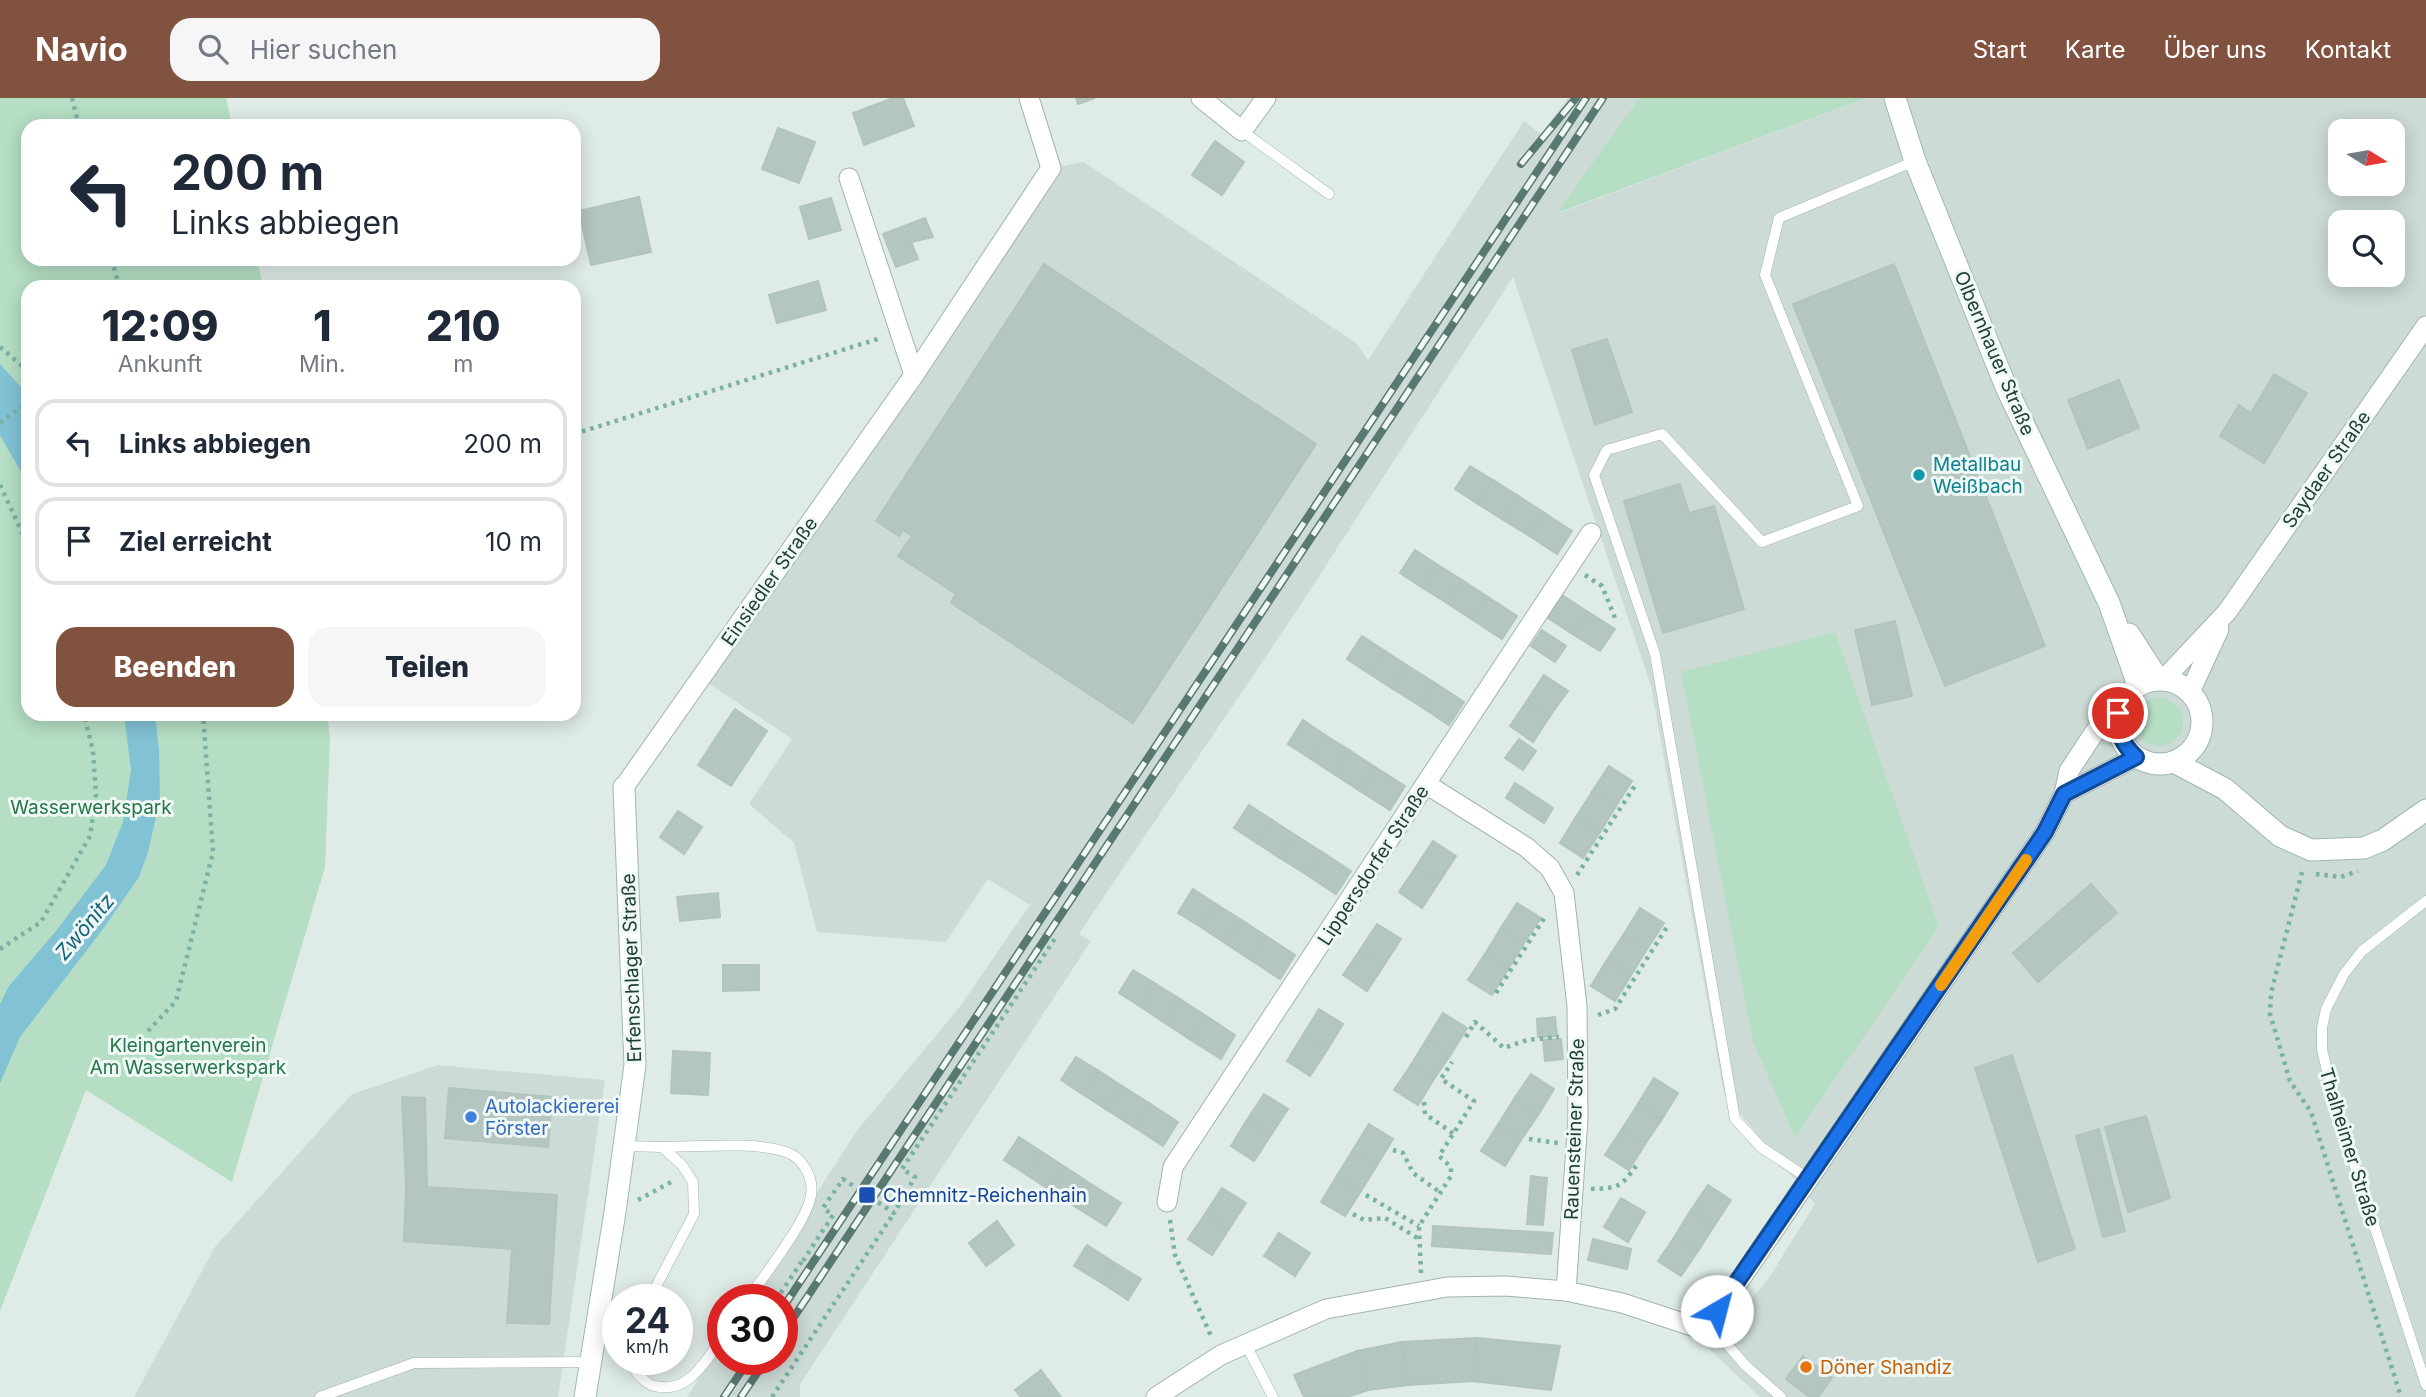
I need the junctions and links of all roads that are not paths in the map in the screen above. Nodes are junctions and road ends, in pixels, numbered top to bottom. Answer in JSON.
{"nodes":[{"id":1,"x":1030,"y":98,"type":"edge"},
{"id":2,"x":1201,"y":98,"type":"edge"},
{"id":3,"x":1266,"y":98,"type":"edge"},
{"id":4,"x":1895,"y":98,"type":"edge"},
{"id":5,"x":1242,"y":131,"type":"junction"},
{"id":6,"x":1915,"y":161,"type":"junction"},
{"id":7,"x":849,"y":178,"type":"dead end"},
{"id":8,"x":1329,"y":194,"type":"dead end"},
{"id":9,"x":2426,"y":326,"type":"edge"},
{"id":10,"x":914,"y":375,"type":"junction"},
{"id":11,"x":1591,"y":533,"type":"dead end"},
{"id":12,"x":2227,"y":612,"type":"junction"},
{"id":13,"x":2154,"y":681,"type":"junction"},
{"id":14,"x":2190,"y":692,"type":"junction"},
{"id":15,"x":2118,"y":713,"type":"junction"},
{"id":16,"x":2195,"y":745,"type":"junction"},
{"id":17,"x":2136,"y":757,"type":"junction"},
{"id":18,"x":2174,"y":762,"type":"junction"},
{"id":19,"x":1426,"y":784,"type":"junction"},
{"id":20,"x":624,"y":787,"type":"joint"},
{"id":21,"x":2225,"y":789,"type":"junction"},
{"id":22,"x":2064,"y":794,"type":"junction"},
{"id":23,"x":2426,"y":810,"type":"edge"},
{"id":24,"x":2426,"y":901,"type":"edge"},
{"id":25,"x":623,"y":1146,"type":"junction"},
{"id":26,"x":662,"y":1147,"type":"junction"},
{"id":27,"x":1809,"y":1179,"type":"junction"},
{"id":28,"x":1167,"y":1202,"type":"road end"},
{"id":29,"x":657,"y":1284,"type":"edge"},
{"id":30,"x":758,"y":1284,"type":"edge"},
{"id":31,"x":1566,"y":1291,"type":"junction"},
{"id":32,"x":1708,"y":1322,"type":"junction"},
{"id":33,"x":1245,"y":1345,"type":"junction"},
{"id":34,"x":707,"y":1359,"type":"edge"},
{"id":35,"x":590,"y":1362,"type":"junction"},
{"id":36,"x":639,"y":1375,"type":"edge"},
{"id":37,"x":2426,"y":1385,"type":"edge"},
{"id":38,"x":320,"y":1397,"type":"edge"},
{"id":39,"x":584,"y":1397,"type":"edge"},
{"id":40,"x":1156,"y":1397,"type":"edge"},
{"id":41,"x":1273,"y":1397,"type":"edge"},
{"id":42,"x":1782,"y":1397,"type":"edge"}],
"edges":[{"from":1,"to":10,"type":"street","name":"Einsiedler Straße"},
{"from":2,"to":5,"type":"street"},
{"from":3,"to":5,"type":"street"},
{"from":4,"to":6,"type":"street","name":"Olbernhauer Straße"},
{"from":5,"to":8,"type":"lane"},
{"from":6,"to":13,"type":"street","name":"Olbernhauer Straße"},
{"from":6,"to":27,"type":"lane"},
{"from":7,"to":10,"type":"street"},
{"from":9,"to":12,"type":"street","name":"Saydaer Straße"},
{"from":10,"to":20,"type":"street","name":"Einsiedler Straße"},
{"from":11,"to":19,"type":"street","name":"Lippersdorfer Straße"},
{"from":12,"to":13,"type":"street","name":"Saydaer Straße"},
{"from":12,"to":14,"type":"street","name":"Saydaer Straße"},
{"from":13,"to":14,"type":"street"},
{"from":13,"to":15,"type":"street"},
{"from":14,"to":16,"type":"street"},
{"from":15,"to":17,"type":"street"},
{"from":15,"to":22,"type":"street"},
{"from":16,"to":18,"type":"street"},
{"from":16,"to":21,"type":"street"},
{"from":17,"to":18,"type":"street"},
{"from":17,"to":22,"type":"street"},
{"from":18,"to":21,"type":"street"},
{"from":19,"to":28,"type":"street","name":"Lippersdorfer Straße"},
{"from":19,"to":31,"type":"street","name":"Rauensteiner Straße"},
{"from":20,"to":25,"type":"street","name":"Erfenschlager Straße"},
{"from":21,"to":23,"type":"street"},
{"from":22,"to":27,"type":"street"},
{"from":24,"to":37,"type":"lane","name":"Thalheimer Straße"},
{"from":25,"to":26,"type":"lane"},
{"from":25,"to":35,"type":"street","name":"Erfenschlager Straße"},
{"from":26,"to":29,"type":"lane"},
{"from":26,"to":30,"type":"lane"},
{"from":27,"to":32,"type":"street"},
{"from":31,"to":32,"type":"street"},
{"from":31,"to":33,"type":"street"},
{"from":32,"to":42,"type":"lane"},
{"from":33,"to":40,"type":"street"},
{"from":33,"to":41,"type":"lane"},
{"from":34,"to":36,"type":"lane"},
{"from":35,"to":38,"type":"lane"},
{"from":35,"to":39,"type":"street","name":"Erfenschlager Straße"}]}
